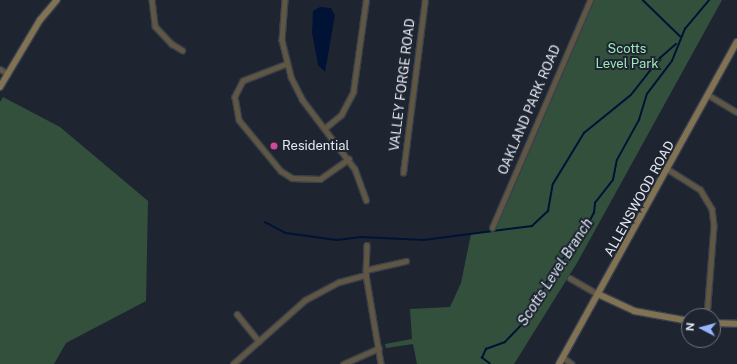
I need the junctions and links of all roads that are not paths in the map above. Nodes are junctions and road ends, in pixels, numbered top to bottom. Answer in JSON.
{"nodes":[{"id":1,"x":57,"y":0,"type":"edge"},
{"id":2,"x":152,"y":0,"type":"edge"},
{"id":3,"x":285,"y":0,"type":"edge"},
{"id":4,"x":366,"y":0,"type":"edge"},
{"id":5,"x":426,"y":0,"type":"edge"},
{"id":6,"x":590,"y":0,"type":"edge"},
{"id":7,"x":737,"y":42,"type":"edge"},
{"id":8,"x":182,"y":50,"type":"dead end"},
{"id":9,"x":287,"y":64,"type":"junction"},
{"id":10,"x":0,"y":69,"type":"edge"},
{"id":11,"x":8,"y":74,"type":"junction"},
{"id":12,"x":0,"y":87,"type":"edge"},
{"id":13,"x":710,"y":96,"type":"junction"},
{"id":14,"x":737,"y":112,"type":"edge"},
{"id":15,"x":325,"y":128,"type":"junction"},
{"id":16,"x":348,"y":159,"type":"junction"},
{"id":17,"x":669,"y":170,"type":"junction"},
{"id":18,"x":403,"y":173,"type":"dead end"},
{"id":19,"x":366,"y":200,"type":"dead end"},
{"id":20,"x":492,"y":228,"type":"dead end"},
{"id":21,"x":367,"y":245,"type":"dead end"},
{"id":22,"x":406,"y":261,"type":"dead end"},
{"id":23,"x":366,"y":272,"type":"junction"},
{"id":24,"x":570,"y":278,"type":"dead end"},
{"id":25,"x":600,"y":295,"type":"junction"},
{"id":26,"x":708,"y":308,"type":"edge"},
{"id":27,"x":237,"y":314,"type":"dead end"},
{"id":28,"x":681,"y":320,"type":"edge"},
{"id":29,"x":721,"y":323,"type":"edge"},
{"id":30,"x":737,"y":324,"type":"edge"},
{"id":31,"x":260,"y":341,"type":"junction"},
{"id":32,"x":379,"y":348,"type":"junction"},
{"id":33,"x":563,"y":357,"type":"junction"},
{"id":34,"x":233,"y":364,"type":"edge"},
{"id":35,"x":343,"y":364,"type":"edge"},
{"id":36,"x":381,"y":364,"type":"edge"},
{"id":37,"x":559,"y":364,"type":"edge"},
{"id":38,"x":572,"y":364,"type":"edge"}],
"edges":[{"from":1,"to":11,"type":"street"},
{"from":2,"to":8,"type":"street"},
{"from":3,"to":9,"type":"street"},
{"from":4,"to":15,"type":"street"},
{"from":5,"to":18,"type":"street","name":"VALLEY FORGE ROAD"},
{"from":6,"to":20,"type":"street","name":"OAKLAND PARK ROAD"},
{"from":7,"to":13,"type":"street","name":"ALLENSWOOD ROAD"},
{"from":9,"to":15,"type":"street"},
{"from":9,"to":16,"type":"street"},
{"from":10,"to":11,"type":"street"},
{"from":11,"to":12,"type":"street"},
{"from":13,"to":14,"type":"street"},
{"from":13,"to":17,"type":"street","name":"ALLENSWOOD ROAD"},
{"from":15,"to":16,"type":"street"},
{"from":16,"to":19,"type":"street"},
{"from":17,"to":25,"type":"street","name":"ALLENSWOOD ROAD"},
{"from":17,"to":26,"type":"street"},
{"from":21,"to":23,"type":"street"},
{"from":22,"to":23,"type":"street"},
{"from":23,"to":31,"type":"street"},
{"from":23,"to":32,"type":"street"},
{"from":24,"to":25,"type":"street"},
{"from":25,"to":28,"type":"street"},
{"from":25,"to":33,"type":"street","name":"ALLENSWOOD ROAD"},
{"from":27,"to":31,"type":"street"},
{"from":29,"to":30,"type":"street"},
{"from":31,"to":34,"type":"street"},
{"from":32,"to":35,"type":"street"},
{"from":32,"to":36,"type":"street"},
{"from":33,"to":37,"type":"street","name":"ALLENSWOOD ROAD"},
{"from":33,"to":38,"type":"street"}]}
